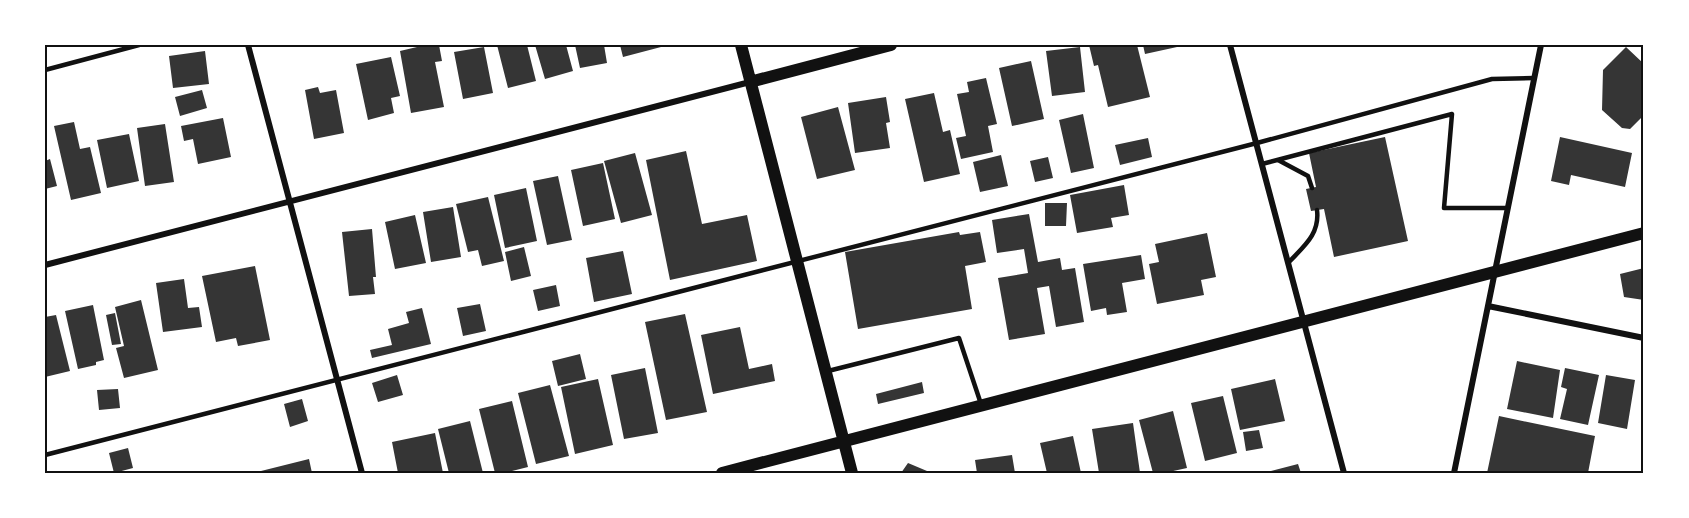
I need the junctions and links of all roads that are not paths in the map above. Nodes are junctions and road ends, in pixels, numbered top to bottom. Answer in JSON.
{"nodes":[{"id":1,"x":139,"y":45,"type":"edge"},
{"id":2,"x":248,"y":45,"type":"edge"},
{"id":3,"x":741,"y":45,"type":"edge"},
{"id":4,"x":891,"y":45,"type":"edge"},
{"id":5,"x":1230,"y":45,"type":"edge"},
{"id":6,"x":1541,"y":45,"type":"edge"},
{"id":7,"x":45,"y":70,"type":"edge"},
{"id":8,"x":1534,"y":78,"type":"junction"},
{"id":9,"x":750,"y":82,"type":"junction"},
{"id":10,"x":1257,"y":143,"type":"junction"},
{"id":11,"x":1278,"y":160,"type":"junction"},
{"id":12,"x":1262,"y":164,"type":"junction"},
{"id":13,"x":1312,"y":188,"type":"dead end"},
{"id":14,"x":291,"y":201,"type":"junction"},
{"id":15,"x":1508,"y":208,"type":"junction"},
{"id":16,"x":1317,"y":210,"type":"dead end"},
{"id":17,"x":1644,"y":233,"type":"edge"},
{"id":18,"x":796,"y":261,"type":"junction"},
{"id":19,"x":1288,"y":262,"type":"junction"},
{"id":20,"x":45,"y":265,"type":"edge"},
{"id":21,"x":1495,"y":271,"type":"junction"},
{"id":22,"x":1488,"y":306,"type":"junction"},
{"id":23,"x":1304,"y":321,"type":"junction"},
{"id":24,"x":1644,"y":338,"type":"edge"},
{"id":25,"x":825,"y":372,"type":"junction"},
{"id":26,"x":338,"y":379,"type":"junction"},
{"id":27,"x":982,"y":405,"type":"junction"},
{"id":28,"x":843,"y":441,"type":"junction"},
{"id":29,"x":45,"y":455,"type":"edge"},
{"id":30,"x":362,"y":473,"type":"edge"},
{"id":31,"x":722,"y":473,"type":"edge"},
{"id":32,"x":852,"y":473,"type":"edge"},
{"id":33,"x":1344,"y":473,"type":"edge"},
{"id":34,"x":1454,"y":473,"type":"edge"}],
"edges":[{"from":1,"to":7,"type":"lane"},
{"from":2,"to":14,"type":"street"},
{"from":3,"to":9,"type":"main road"},
{"from":4,"to":9,"type":"main road"},
{"from":5,"to":10,"type":"street"},
{"from":6,"to":8,"type":"street"},
{"from":8,"to":10,"type":"lane"},
{"from":8,"to":15,"type":"street"},
{"from":9,"to":14,"type":"street"},
{"from":9,"to":18,"type":"main road"},
{"from":10,"to":12,"type":"street"},
{"from":10,"to":18,"type":"lane"},
{"from":11,"to":12,"type":"lane"},
{"from":11,"to":13,"type":"lane"},
{"from":11,"to":15,"type":"lane"},
{"from":12,"to":19,"type":"street"},
{"from":14,"to":20,"type":"street"},
{"from":14,"to":26,"type":"street"},
{"from":15,"to":21,"type":"street"},
{"from":16,"to":19,"type":"lane"},
{"from":17,"to":21,"type":"main road"},
{"from":18,"to":25,"type":"main road"},
{"from":18,"to":26,"type":"lane"},
{"from":19,"to":23,"type":"street"},
{"from":21,"to":22,"type":"street"},
{"from":21,"to":23,"type":"main road"},
{"from":22,"to":24,"type":"street"},
{"from":22,"to":34,"type":"street"},
{"from":23,"to":27,"type":"main road"},
{"from":23,"to":33,"type":"street"},
{"from":25,"to":27,"type":"lane"},
{"from":25,"to":28,"type":"main road"},
{"from":26,"to":29,"type":"lane"},
{"from":26,"to":30,"type":"street"},
{"from":27,"to":28,"type":"main road"},
{"from":28,"to":31,"type":"main road"},
{"from":28,"to":32,"type":"main road"}]}
